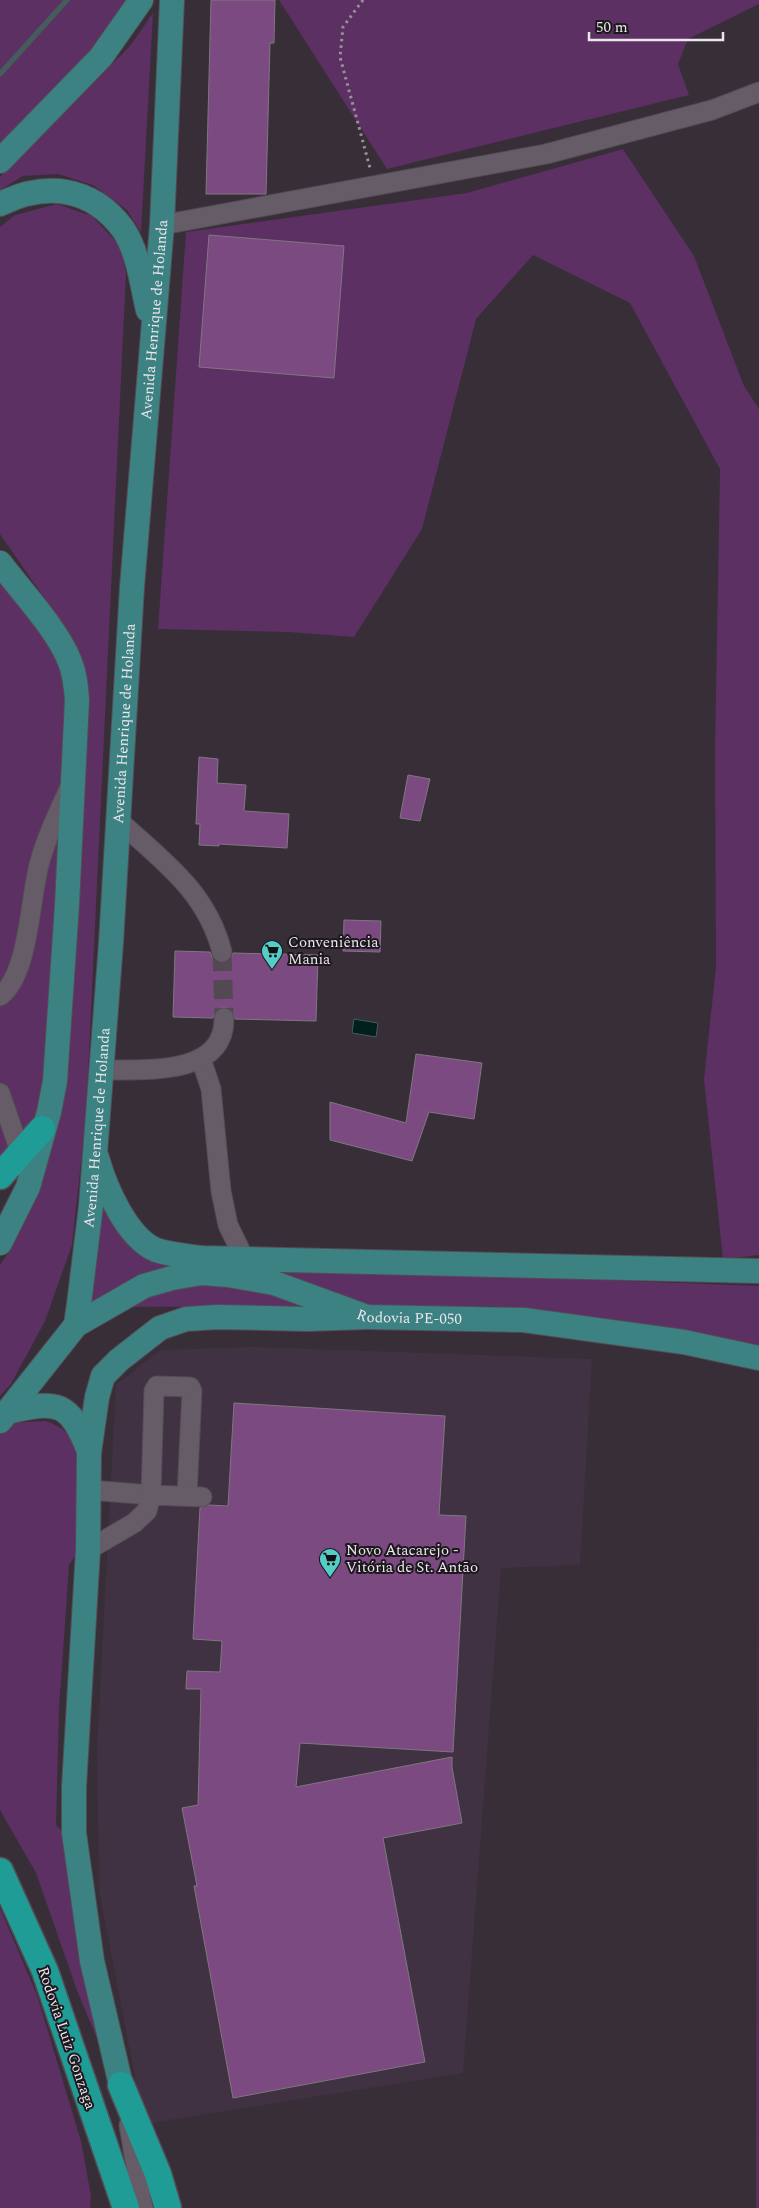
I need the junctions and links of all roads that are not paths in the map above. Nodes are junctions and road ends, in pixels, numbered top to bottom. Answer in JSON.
{"nodes":[{"id":1,"x":141,"y":0,"type":"edge"},
{"id":2,"x":172,"y":0,"type":"edge"},
{"id":3,"x":759,"y":92,"type":"edge"},
{"id":4,"x":0,"y":161,"type":"edge"},
{"id":5,"x":0,"y":204,"type":"edge"},
{"id":6,"x":162,"y":225,"type":"junction"},
{"id":7,"x":152,"y":333,"type":"junction"},
{"id":8,"x":0,"y":563,"type":"edge"},
{"id":9,"x":72,"y":784,"type":"junction"},
{"id":10,"x":118,"y":821,"type":"junction"},
{"id":11,"x":222,"y":952,"type":"tunnel mouth"},
{"id":12,"x":0,"y":996,"type":"edge"},
{"id":13,"x":224,"y":1018,"type":"tunnel mouth"},
{"id":14,"x":201,"y":1059,"type":"junction"},
{"id":15,"x":101,"y":1070,"type":"junction"},
{"id":16,"x":0,"y":1093,"type":"edge"},
{"id":17,"x":42,"y":1129,"type":"junction"},
{"id":18,"x":94,"y":1147,"type":"junction"},
{"id":19,"x":21,"y":1154,"type":"junction"},
{"id":20,"x":0,"y":1176,"type":"edge"},
{"id":21,"x":0,"y":1243,"type":"edge"},
{"id":22,"x":244,"y":1258,"type":"junction"},
{"id":23,"x":759,"y":1271,"type":"edge"},
{"id":24,"x":367,"y":1317,"type":"junction"},
{"id":25,"x":76,"y":1325,"type":"junction"},
{"id":26,"x":759,"y":1358,"type":"edge"},
{"id":27,"x":4,"y":1417,"type":"edge"},
{"id":28,"x":89,"y":1453,"type":"junction"},
{"id":29,"x":90,"y":1490,"type":"junction"},
{"id":30,"x":151,"y":1495,"type":"junction"},
{"id":31,"x":88,"y":1550,"type":"junction"},
{"id":32,"x":0,"y":1871,"type":"edge"},
{"id":33,"x":121,"y":2085,"type":"junction"},
{"id":34,"x":110,"y":2164,"type":"junction"},
{"id":35,"x":112,"y":2208,"type":"edge"},
{"id":36,"x":126,"y":2208,"type":"edge"},
{"id":37,"x":143,"y":2208,"type":"edge"},
{"id":38,"x":168,"y":2208,"type":"edge"}],
"edges":[{"from":1,"to":4,"type":"main road"},
{"from":2,"to":6,"type":"main road","name":"Avenida Henrique de Holanda"},
{"from":3,"to":6,"type":"street"},
{"from":5,"to":7,"type":"main road"},
{"from":6,"to":7,"type":"main road","name":"Avenida Henrique de Holanda"},
{"from":7,"to":10,"type":"main road","name":"Avenida Henrique de Holanda"},
{"from":8,"to":9,"type":"main road"},
{"from":9,"to":12,"type":"street"},
{"from":9,"to":17,"type":"main road"},
{"from":10,"to":11,"type":"street"},
{"from":10,"to":15,"type":"main road","name":"Avenida Henrique de Holanda"},
{"from":13,"to":14,"type":"street"},
{"from":14,"to":15,"type":"street"},
{"from":14,"to":22,"type":"street"},
{"from":15,"to":18,"type":"main road","name":"Avenida Henrique de Holanda"},
{"from":16,"to":19,"type":"street"},
{"from":17,"to":19,"type":"highway"},
{"from":17,"to":21,"type":"main road"},
{"from":18,"to":22,"type":"main road"},
{"from":18,"to":25,"type":"main road","name":"Avenida Henrique de Holanda"},
{"from":19,"to":20,"type":"highway"},
{"from":22,"to":23,"type":"main road"},
{"from":24,"to":25,"type":"main road","name":"Rodovia PE-050"},
{"from":24,"to":26,"type":"main road","name":"Rodovia PE-050"},
{"from":24,"to":28,"type":"main road"},
{"from":25,"to":27,"type":"main road"},
{"from":27,"to":28,"type":"main road"},
{"from":28,"to":29,"type":"main road"},
{"from":29,"to":30,"type":"street"},
{"from":29,"to":31,"type":"main road"},
{"from":30,"to":30,"type":"street"},
{"from":30,"to":31,"type":"street"},
{"from":31,"to":33,"type":"main road"},
{"from":32,"to":34,"type":"highway","name":"Rodovia Luiz Gonzaga"},
{"from":33,"to":37,"type":"street"},
{"from":33,"to":38,"type":"highway"},
{"from":34,"to":35,"type":"highway"},
{"from":34,"to":36,"type":"highway","name":"Rodovia Luiz Gonzaga"}]}
